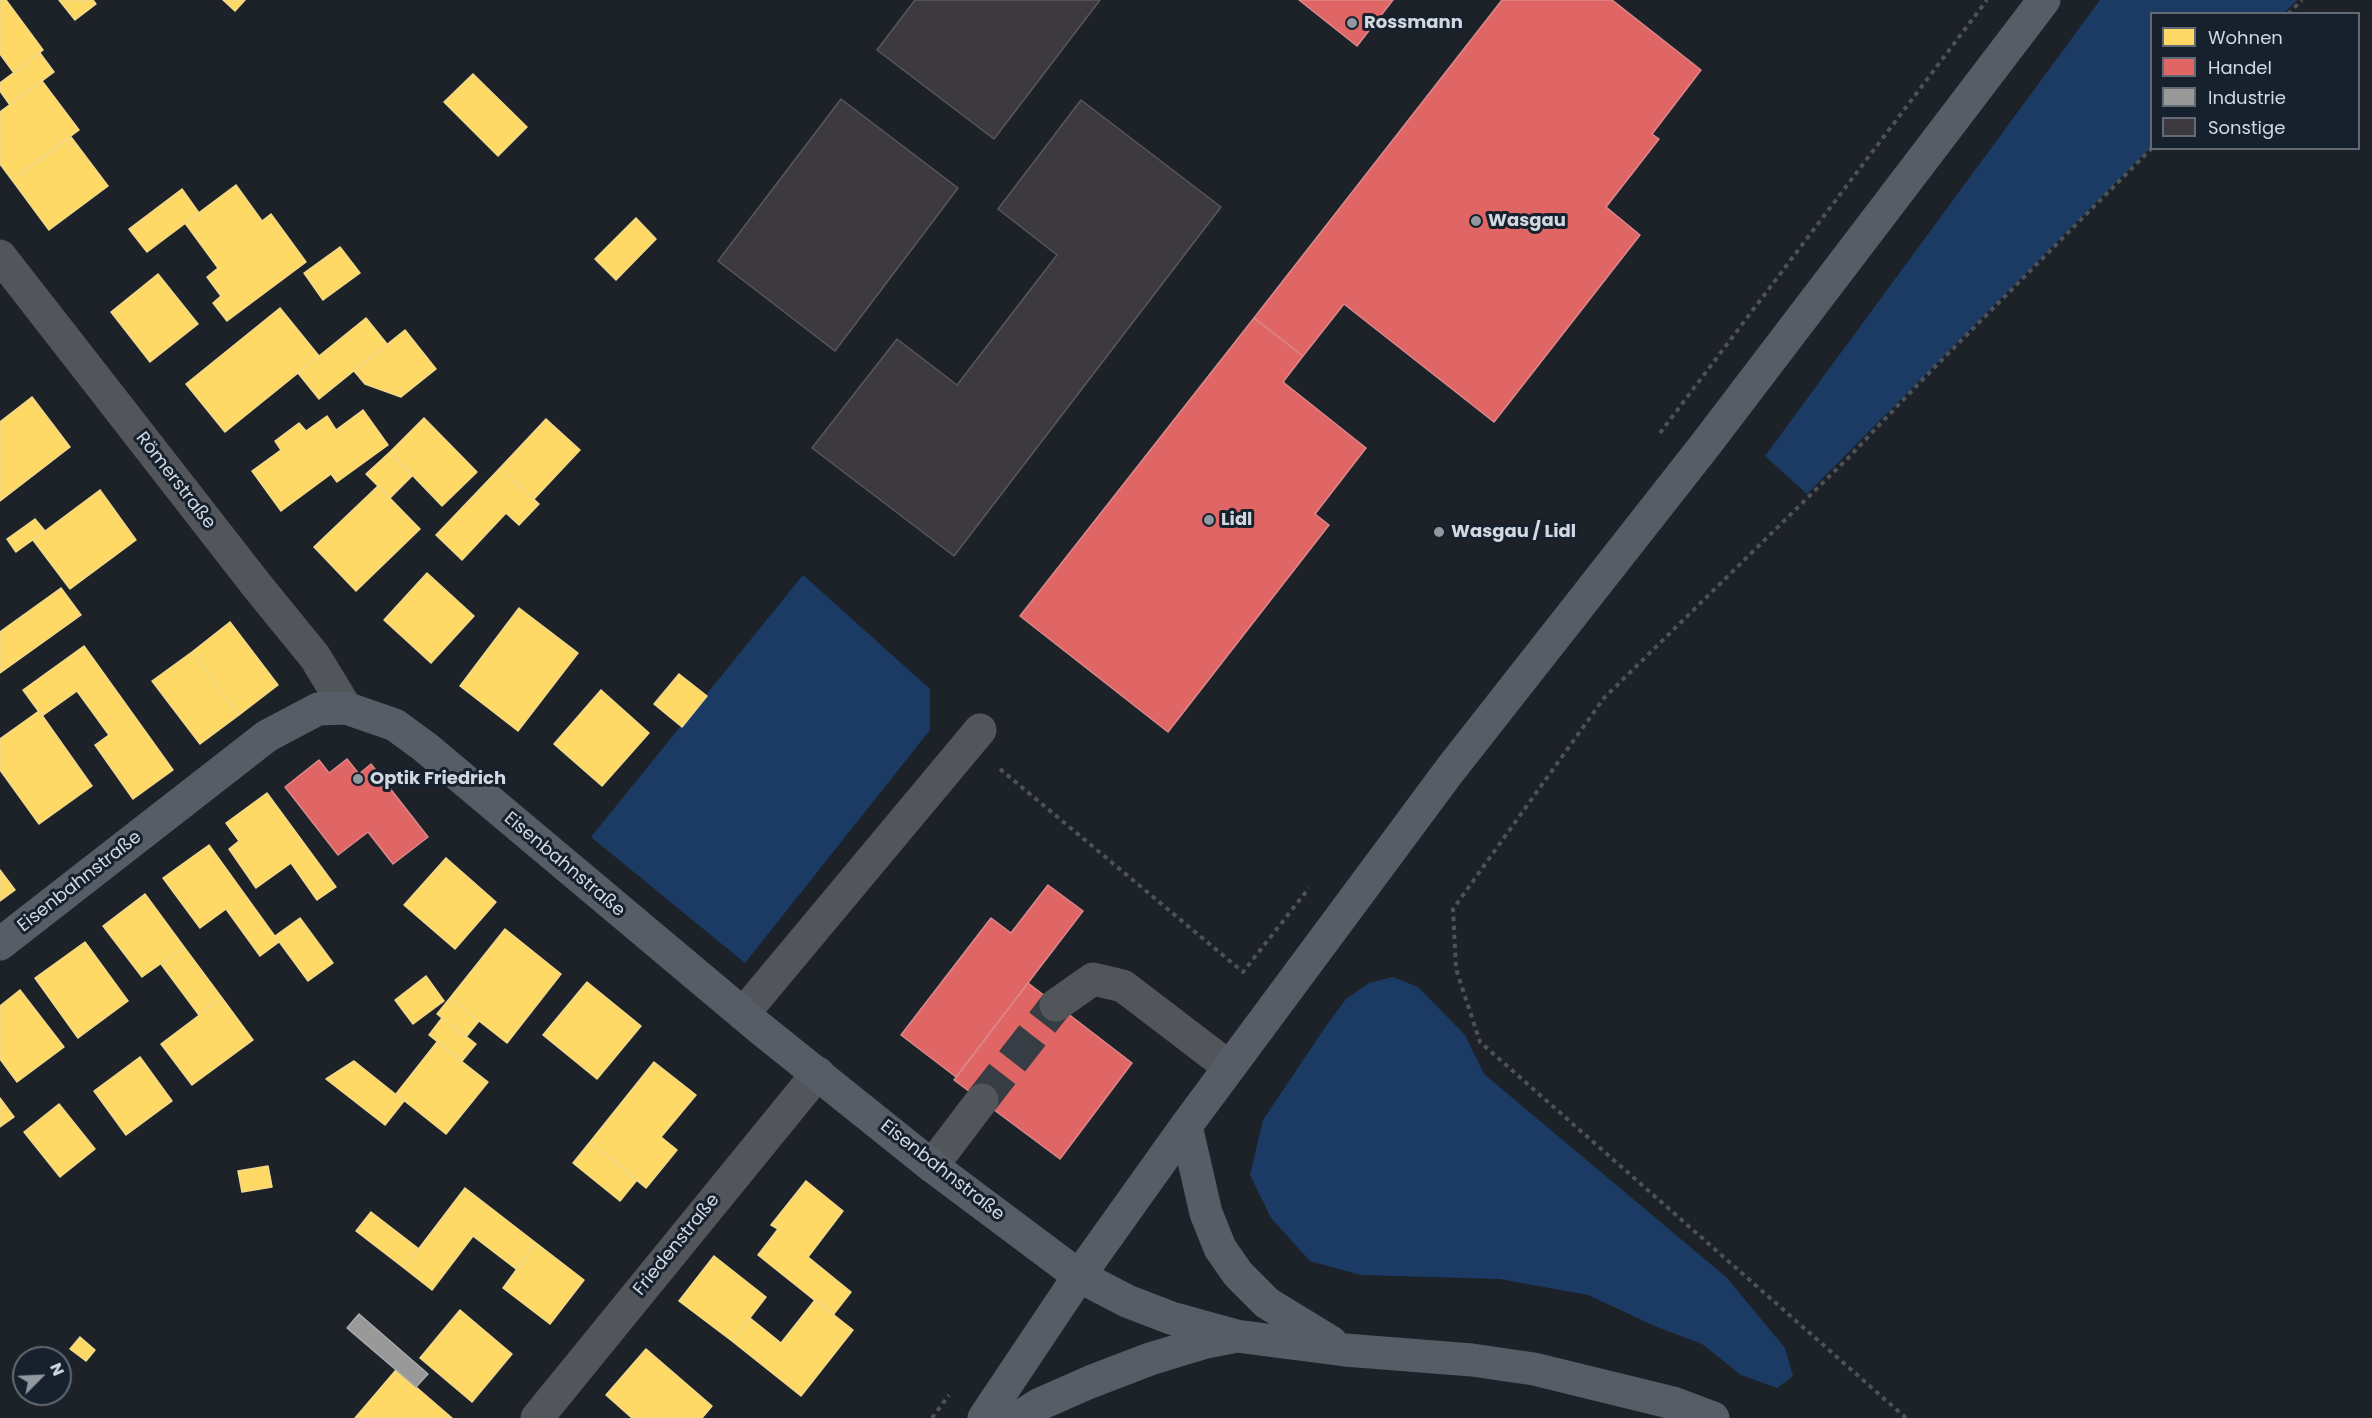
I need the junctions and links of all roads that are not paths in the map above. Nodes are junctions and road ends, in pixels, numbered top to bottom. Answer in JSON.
{"nodes":[{"id":1,"x":2044,"y":0,"type":"edge"},
{"id":2,"x":0,"y":256,"type":"edge"},
{"id":3,"x":346,"y":708,"type":"junction"},
{"id":4,"x":980,"y":730,"type":"dead end"},
{"id":5,"x":0,"y":944,"type":"edge"},
{"id":6,"x":1056,"y":1005,"type":"tunnel mouth"},
{"id":7,"x":743,"y":1014,"type":"junction"},
{"id":8,"x":1229,"y":1067,"type":"junction"},
{"id":9,"x":818,"y":1073,"type":"junction"},
{"id":10,"x":982,"y":1100,"type":"tunnel mouth"},
{"id":11,"x":1186,"y":1126,"type":"junction"},
{"id":12,"x":932,"y":1166,"type":"junction"},
{"id":13,"x":1079,"y":1276,"type":"junction"},
{"id":14,"x":1236,"y":1336,"type":"junction"},
{"id":15,"x":1346,"y":1350,"type":"junction"},
{"id":16,"x":537,"y":1418,"type":"edge"},
{"id":17,"x":984,"y":1418,"type":"edge"},
{"id":18,"x":1018,"y":1418,"type":"edge"},
{"id":19,"x":1713,"y":1418,"type":"edge"}],
"edges":[{"from":1,"to":8,"type":"main road"},
{"from":2,"to":3,"type":"street","name":"Römerstraße"},
{"from":3,"to":5,"type":"main road","name":"Eisenbahnstraße"},
{"from":3,"to":7,"type":"main road","name":"Eisenbahnstraße"},
{"from":4,"to":7,"type":"street"},
{"from":6,"to":8,"type":"street"},
{"from":7,"to":9,"type":"main road","name":"Eisenbahnstraße"},
{"from":8,"to":11,"type":"main road"},
{"from":9,"to":12,"type":"main road","name":"Eisenbahnstraße"},
{"from":9,"to":16,"type":"street","name":"Friedenstraße"},
{"from":10,"to":12,"type":"street"},
{"from":11,"to":13,"type":"main road"},
{"from":11,"to":15,"type":"main road"},
{"from":12,"to":13,"type":"main road","name":"Eisenbahnstraße"},
{"from":13,"to":14,"type":"main road","name":"Eisenbahnstraße"},
{"from":13,"to":17,"type":"main road"},
{"from":14,"to":15,"type":"main road"},
{"from":14,"to":18,"type":"main road"},
{"from":15,"to":19,"type":"main road"}]}
